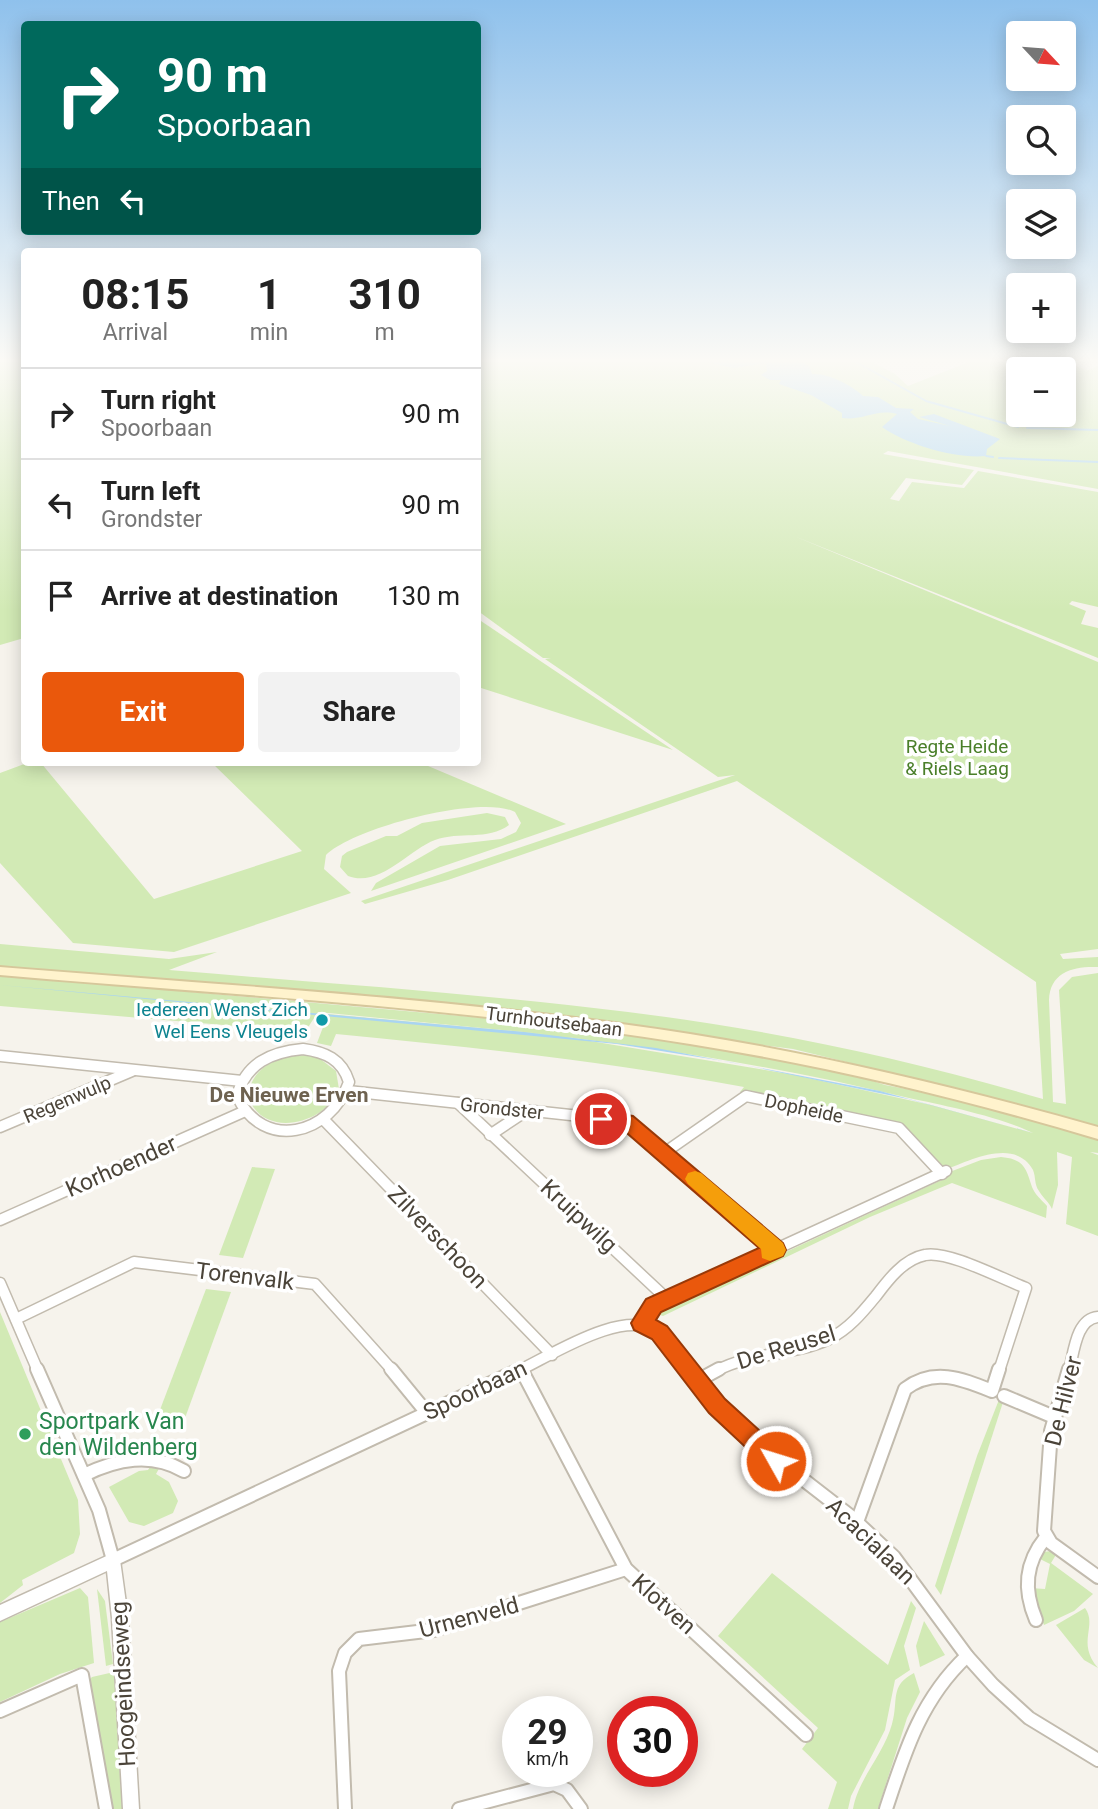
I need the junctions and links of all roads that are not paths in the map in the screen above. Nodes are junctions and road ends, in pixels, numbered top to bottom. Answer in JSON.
{"nodes":[{"id":1,"x":0,"y":971,"type":"edge"},
{"id":2,"x":0,"y":1056,"type":"edge"},
{"id":3,"x":134,"y":1070,"type":"junction"},
{"id":4,"x":242,"y":1081,"type":"junction"},
{"id":5,"x":348,"y":1091,"type":"junction"},
{"id":6,"x":458,"y":1103,"type":"junction"},
{"id":7,"x":527,"y":1111,"type":"junction"},
{"id":8,"x":243,"y":1112,"type":"junction"},
{"id":9,"x":324,"y":1120,"type":"junction"},
{"id":10,"x":0,"y":1127,"type":"edge"},
{"id":11,"x":1098,"y":1133,"type":"edge"},
{"id":12,"x":490,"y":1135,"type":"junction"},
{"id":13,"x":664,"y":1153,"type":"junction"},
{"id":14,"x":0,"y":1220,"type":"edge"},
{"id":15,"x":776,"y":1250,"type":"junction"},
{"id":16,"x":0,"y":1283,"type":"edge"},
{"id":17,"x":667,"y":1299,"type":"junction"},
{"id":18,"x":1098,"y":1317,"type":"edge"},
{"id":19,"x":16,"y":1319,"type":"junction"},
{"id":20,"x":641,"y":1323,"type":"junction"},
{"id":21,"x":552,"y":1354,"type":"junction"},
{"id":22,"x":520,"y":1369,"type":"junction"},
{"id":23,"x":698,"y":1381,"type":"junction"},
{"id":24,"x":998,"y":1394,"type":"junction"},
{"id":25,"x":427,"y":1413,"type":"junction"},
{"id":26,"x":1054,"y":1417,"type":"junction"},
{"id":27,"x":184,"y":1471,"type":"dead end"},
{"id":28,"x":84,"y":1475,"type":"junction"},
{"id":29,"x":857,"y":1522,"type":"junction"},
{"id":30,"x":1046,"y":1537,"type":"junction"},
{"id":31,"x":113,"y":1560,"type":"junction"},
{"id":32,"x":626,"y":1569,"type":"junction"},
{"id":33,"x":1098,"y":1577,"type":"edge"},
{"id":34,"x":0,"y":1613,"type":"edge"},
{"id":35,"x":1036,"y":1620,"type":"dead end"},
{"id":36,"x":967,"y":1656,"type":"junction"},
{"id":37,"x":0,"y":1712,"type":"edge"},
{"id":38,"x":806,"y":1735,"type":"dead end"},
{"id":39,"x":1098,"y":1760,"type":"edge"},
{"id":40,"x":106,"y":1809,"type":"edge"},
{"id":41,"x":131,"y":1809,"type":"edge"},
{"id":42,"x":345,"y":1809,"type":"edge"},
{"id":43,"x":458,"y":1809,"type":"edge"},
{"id":44,"x":581,"y":1809,"type":"edge"},
{"id":45,"x":887,"y":1809,"type":"edge"}],
"edges":[{"from":1,"to":11,"type":"main road","name":"Turnhoutsebaan"},
{"from":2,"to":3,"type":"street"},
{"from":3,"to":4,"type":"street"},
{"from":3,"to":10,"type":"street","name":"Regenwulp"},
{"from":4,"to":5,"type":"street"},
{"from":4,"to":8,"type":"street"},
{"from":5,"to":6,"type":"street","name":"Grondster"},
{"from":5,"to":9,"type":"street"},
{"from":6,"to":7,"type":"street","name":"Grondster"},
{"from":6,"to":12,"type":"street","name":"Kruipwilg"},
{"from":7,"to":12,"type":"street"},
{"from":7,"to":13,"type":"street","name":"Grondster"},
{"from":8,"to":9,"type":"street"},
{"from":8,"to":14,"type":"street","name":"Korhoender"},
{"from":9,"to":21,"type":"street","name":"Zilverschoon"},
{"from":12,"to":17,"type":"street","name":"Kruipwilg"},
{"from":13,"to":15,"type":"street","name":"Grondster"},
{"from":13,"to":15,"type":"street","name":"Dopheide"},
{"from":15,"to":17,"type":"street"},
{"from":16,"to":19,"type":"street"},
{"from":17,"to":20,"type":"street"},
{"from":18,"to":26,"type":"street","name":"De Hilver"},
{"from":19,"to":25,"type":"street","name":"Torenvalk"},
{"from":19,"to":28,"type":"street"},
{"from":20,"to":21,"type":"street","name":"Spoorbaan"},
{"from":20,"to":23,"type":"street","name":"Acacialaan"},
{"from":21,"to":22,"type":"street","name":"Spoorbaan"},
{"from":22,"to":25,"type":"street","name":"Spoorbaan"},
{"from":22,"to":32,"type":"street","name":"Klotven"},
{"from":23,"to":24,"type":"street","name":"De Reusel"},
{"from":23,"to":29,"type":"street","name":"Acacialaan"},
{"from":24,"to":26,"type":"street"},
{"from":24,"to":29,"type":"street"},
{"from":25,"to":31,"type":"street","name":"Spoorbaan"},
{"from":26,"to":30,"type":"street","name":"De Hilver"},
{"from":27,"to":28,"type":"street"},
{"from":28,"to":31,"type":"street"},
{"from":29,"to":36,"type":"street","name":"Acacialaan"},
{"from":30,"to":33,"type":"street"},
{"from":30,"to":35,"type":"street","name":"De Hilver"},
{"from":31,"to":34,"type":"street","name":"Spoorbaan"},
{"from":31,"to":41,"type":"street","name":"Hoogeindseweg"},
{"from":32,"to":38,"type":"street","name":"Klotven"},
{"from":32,"to":42,"type":"street","name":"Urnenveld"},
{"from":36,"to":39,"type":"street","name":"Acacialaan"},
{"from":36,"to":45,"type":"street"},
{"from":37,"to":40,"type":"street","name":"Hoogeindseweg"},
{"from":43,"to":44,"type":"street"}]}
